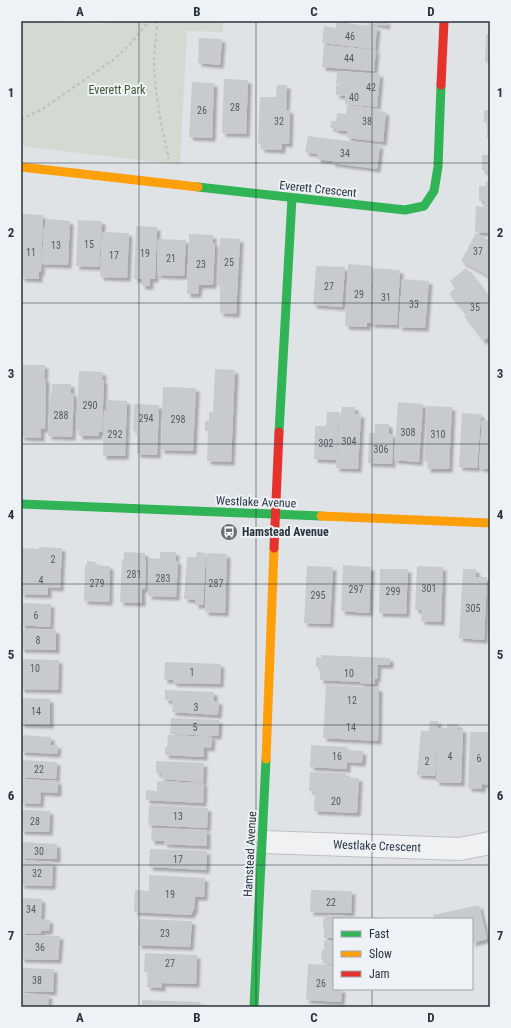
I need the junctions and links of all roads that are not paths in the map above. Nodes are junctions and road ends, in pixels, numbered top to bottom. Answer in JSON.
{"nodes":[{"id":1,"x":444,"y":21,"type":"edge"},
{"id":2,"x":21,"y":167,"type":"edge"},
{"id":3,"x":292,"y":198,"type":"junction"},
{"id":4,"x":21,"y":504,"type":"edge"},
{"id":5,"x":275,"y":514,"type":"junction"},
{"id":6,"x":490,"y":523,"type":"edge"},
{"id":7,"x":263,"y":842,"type":"junction"},
{"id":8,"x":490,"y":843,"type":"edge"},
{"id":9,"x":254,"y":1007,"type":"edge"}],
"edges":[{"from":1,"to":3,"type":"street","name":"Everett Crescent"},
{"from":2,"to":3,"type":"street","name":"Everett Crescent"},
{"from":3,"to":5,"type":"street","name":"Hamstead Avenue"},
{"from":4,"to":5,"type":"street","name":"Westlake Avenue"},
{"from":5,"to":6,"type":"street","name":"Westlake Avenue"},
{"from":5,"to":7,"type":"street","name":"Hamstead Avenue"},
{"from":7,"to":8,"type":"street","name":"Westlake Crescent"},
{"from":7,"to":9,"type":"street","name":"Hamstead Avenue"}]}
